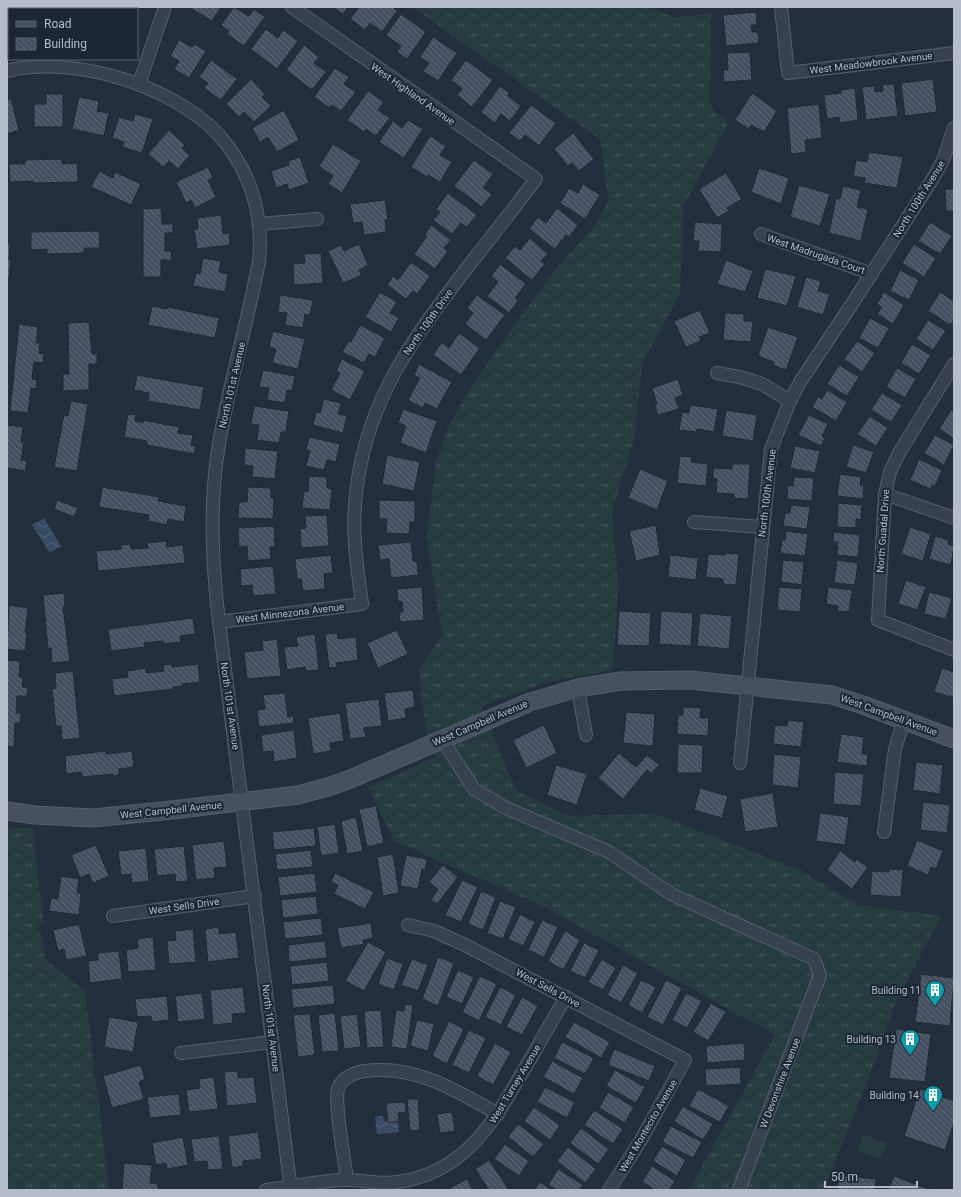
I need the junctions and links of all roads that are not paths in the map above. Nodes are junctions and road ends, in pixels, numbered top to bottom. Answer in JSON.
{"nodes":[{"id":1,"x":165,"y":7,"type":"edge"},
{"id":2,"x":292,"y":7,"type":"edge"},
{"id":3,"x":781,"y":7,"type":"edge"},
{"id":4,"x":954,"y":53,"type":"edge"},
{"id":5,"x":7,"y":71,"type":"edge"},
{"id":6,"x":139,"y":84,"type":"junction"},
{"id":7,"x":954,"y":128,"type":"edge"},
{"id":8,"x":949,"y":162,"type":"edge"},
{"id":9,"x":536,"y":179,"type":"joint"},
{"id":10,"x":317,"y":219,"type":"dead end"},
{"id":11,"x":260,"y":224,"type":"junction"},
{"id":12,"x":761,"y":234,"type":"dead end"},
{"id":13,"x":872,"y":274,"type":"junction"},
{"id":14,"x":954,"y":364,"type":"edge"},
{"id":15,"x":716,"y":373,"type":"dead end"},
{"id":16,"x":790,"y":401,"type":"junction"},
{"id":17,"x":885,"y":494,"type":"junction"},
{"id":18,"x":954,"y":518,"type":"edge"},
{"id":19,"x":694,"y":522,"type":"dead end"},
{"id":20,"x":763,"y":527,"type":"junction"},
{"id":21,"x":362,"y":604,"type":"joint"},
{"id":22,"x":219,"y":622,"type":"junction"},
{"id":23,"x":954,"y":650,"type":"edge"},
{"id":24,"x":748,"y":685,"type":"junction"},
{"id":25,"x":578,"y":688,"type":"junction"},
{"id":26,"x":904,"y":720,"type":"junction"},
{"id":27,"x":586,"y":734,"type":"dead end"},
{"id":28,"x":442,"y":739,"type":"junction"},
{"id":29,"x":954,"y":739,"type":"edge"},
{"id":30,"x":740,"y":763,"type":"dead end"},
{"id":31,"x":243,"y":802,"type":"junction"},
{"id":32,"x":7,"y":811,"type":"edge"},
{"id":33,"x":884,"y":832,"type":"dead end"},
{"id":34,"x":254,"y":896,"type":"junction"},
{"id":35,"x":113,"y":916,"type":"dead end"},
{"id":36,"x":408,"y":925,"type":"dead end"},
{"id":37,"x":566,"y":997,"type":"junction"},
{"id":38,"x":272,"y":1042,"type":"junction"},
{"id":39,"x":181,"y":1054,"type":"dead end"},
{"id":40,"x":685,"y":1060,"type":"joint"},
{"id":41,"x":498,"y":1114,"type":"junction"},
{"id":42,"x":347,"y":1180,"type":"junction"},
{"id":43,"x":291,"y":1188,"type":"edge"},
{"id":44,"x":266,"y":1190,"type":"edge"},
{"id":45,"x":609,"y":1190,"type":"edge"},
{"id":46,"x":739,"y":1190,"type":"edge"}],
"edges":[{"from":1,"to":6,"type":"street"},
{"from":2,"to":9,"type":"street","name":"West Highland Avenue"},
{"from":3,"to":4,"type":"street","name":"West Meadowbrook Avenue"},
{"from":5,"to":6,"type":"street"},
{"from":6,"to":11,"type":"street","name":"North 101st Avenue"},
{"from":7,"to":8,"type":"street","name":"North 100th Avenue"},
{"from":8,"to":13,"type":"street","name":"North 100th Avenue"},
{"from":9,"to":21,"type":"street","name":"North 100th Drive"},
{"from":10,"to":11,"type":"street"},
{"from":11,"to":22,"type":"street","name":"North 101st Avenue"},
{"from":12,"to":13,"type":"street","name":"West Madrugada Court"},
{"from":13,"to":16,"type":"street","name":"North 100th Avenue"},
{"from":14,"to":17,"type":"street","name":"North Guadal Drive"},
{"from":15,"to":16,"type":"street"},
{"from":16,"to":20,"type":"street","name":"North 100th Avenue"},
{"from":17,"to":18,"type":"street"},
{"from":17,"to":23,"type":"street","name":"North Guadal Drive"},
{"from":19,"to":20,"type":"street"},
{"from":20,"to":24,"type":"street","name":"North 100th Avenue"},
{"from":21,"to":22,"type":"street","name":"West Minnezona Avenue"},
{"from":22,"to":31,"type":"street","name":"North 101st Avenue"},
{"from":24,"to":25,"type":"street","name":"West Campbell Avenue"},
{"from":24,"to":26,"type":"street","name":"West Campbell Avenue"},
{"from":24,"to":30,"type":"street","name":"North 100th Avenue"},
{"from":25,"to":27,"type":"street"},
{"from":25,"to":28,"type":"street","name":"West Campbell Avenue"},
{"from":26,"to":29,"type":"street","name":"West Campbell Avenue"},
{"from":26,"to":33,"type":"street"},
{"from":28,"to":31,"type":"street","name":"West Campbell Avenue"},
{"from":28,"to":46,"type":"street","name":"W Devonshire Avenue"},
{"from":31,"to":32,"type":"street","name":"West Campbell Avenue"},
{"from":31,"to":34,"type":"street","name":"North 101st Avenue"},
{"from":34,"to":35,"type":"street","name":"West Sells Drive"},
{"from":34,"to":38,"type":"street","name":"North 101st Avenue"},
{"from":36,"to":37,"type":"street","name":"West Sells Drive"},
{"from":37,"to":40,"type":"street","name":"West Sells Drive"},
{"from":37,"to":41,"type":"street","name":"West Turney Avenue"},
{"from":38,"to":39,"type":"street"},
{"from":38,"to":43,"type":"street","name":"North 101st Avenue"},
{"from":40,"to":45,"type":"street","name":"West Montecito Avenue"},
{"from":41,"to":42,"type":"street","name":"West Turney Avenue"},
{"from":41,"to":42,"type":"street"},
{"from":42,"to":43,"type":"street","name":"West Turney Avenue"},
{"from":43,"to":44,"type":"street","name":"West Turney Avenue"}]}
